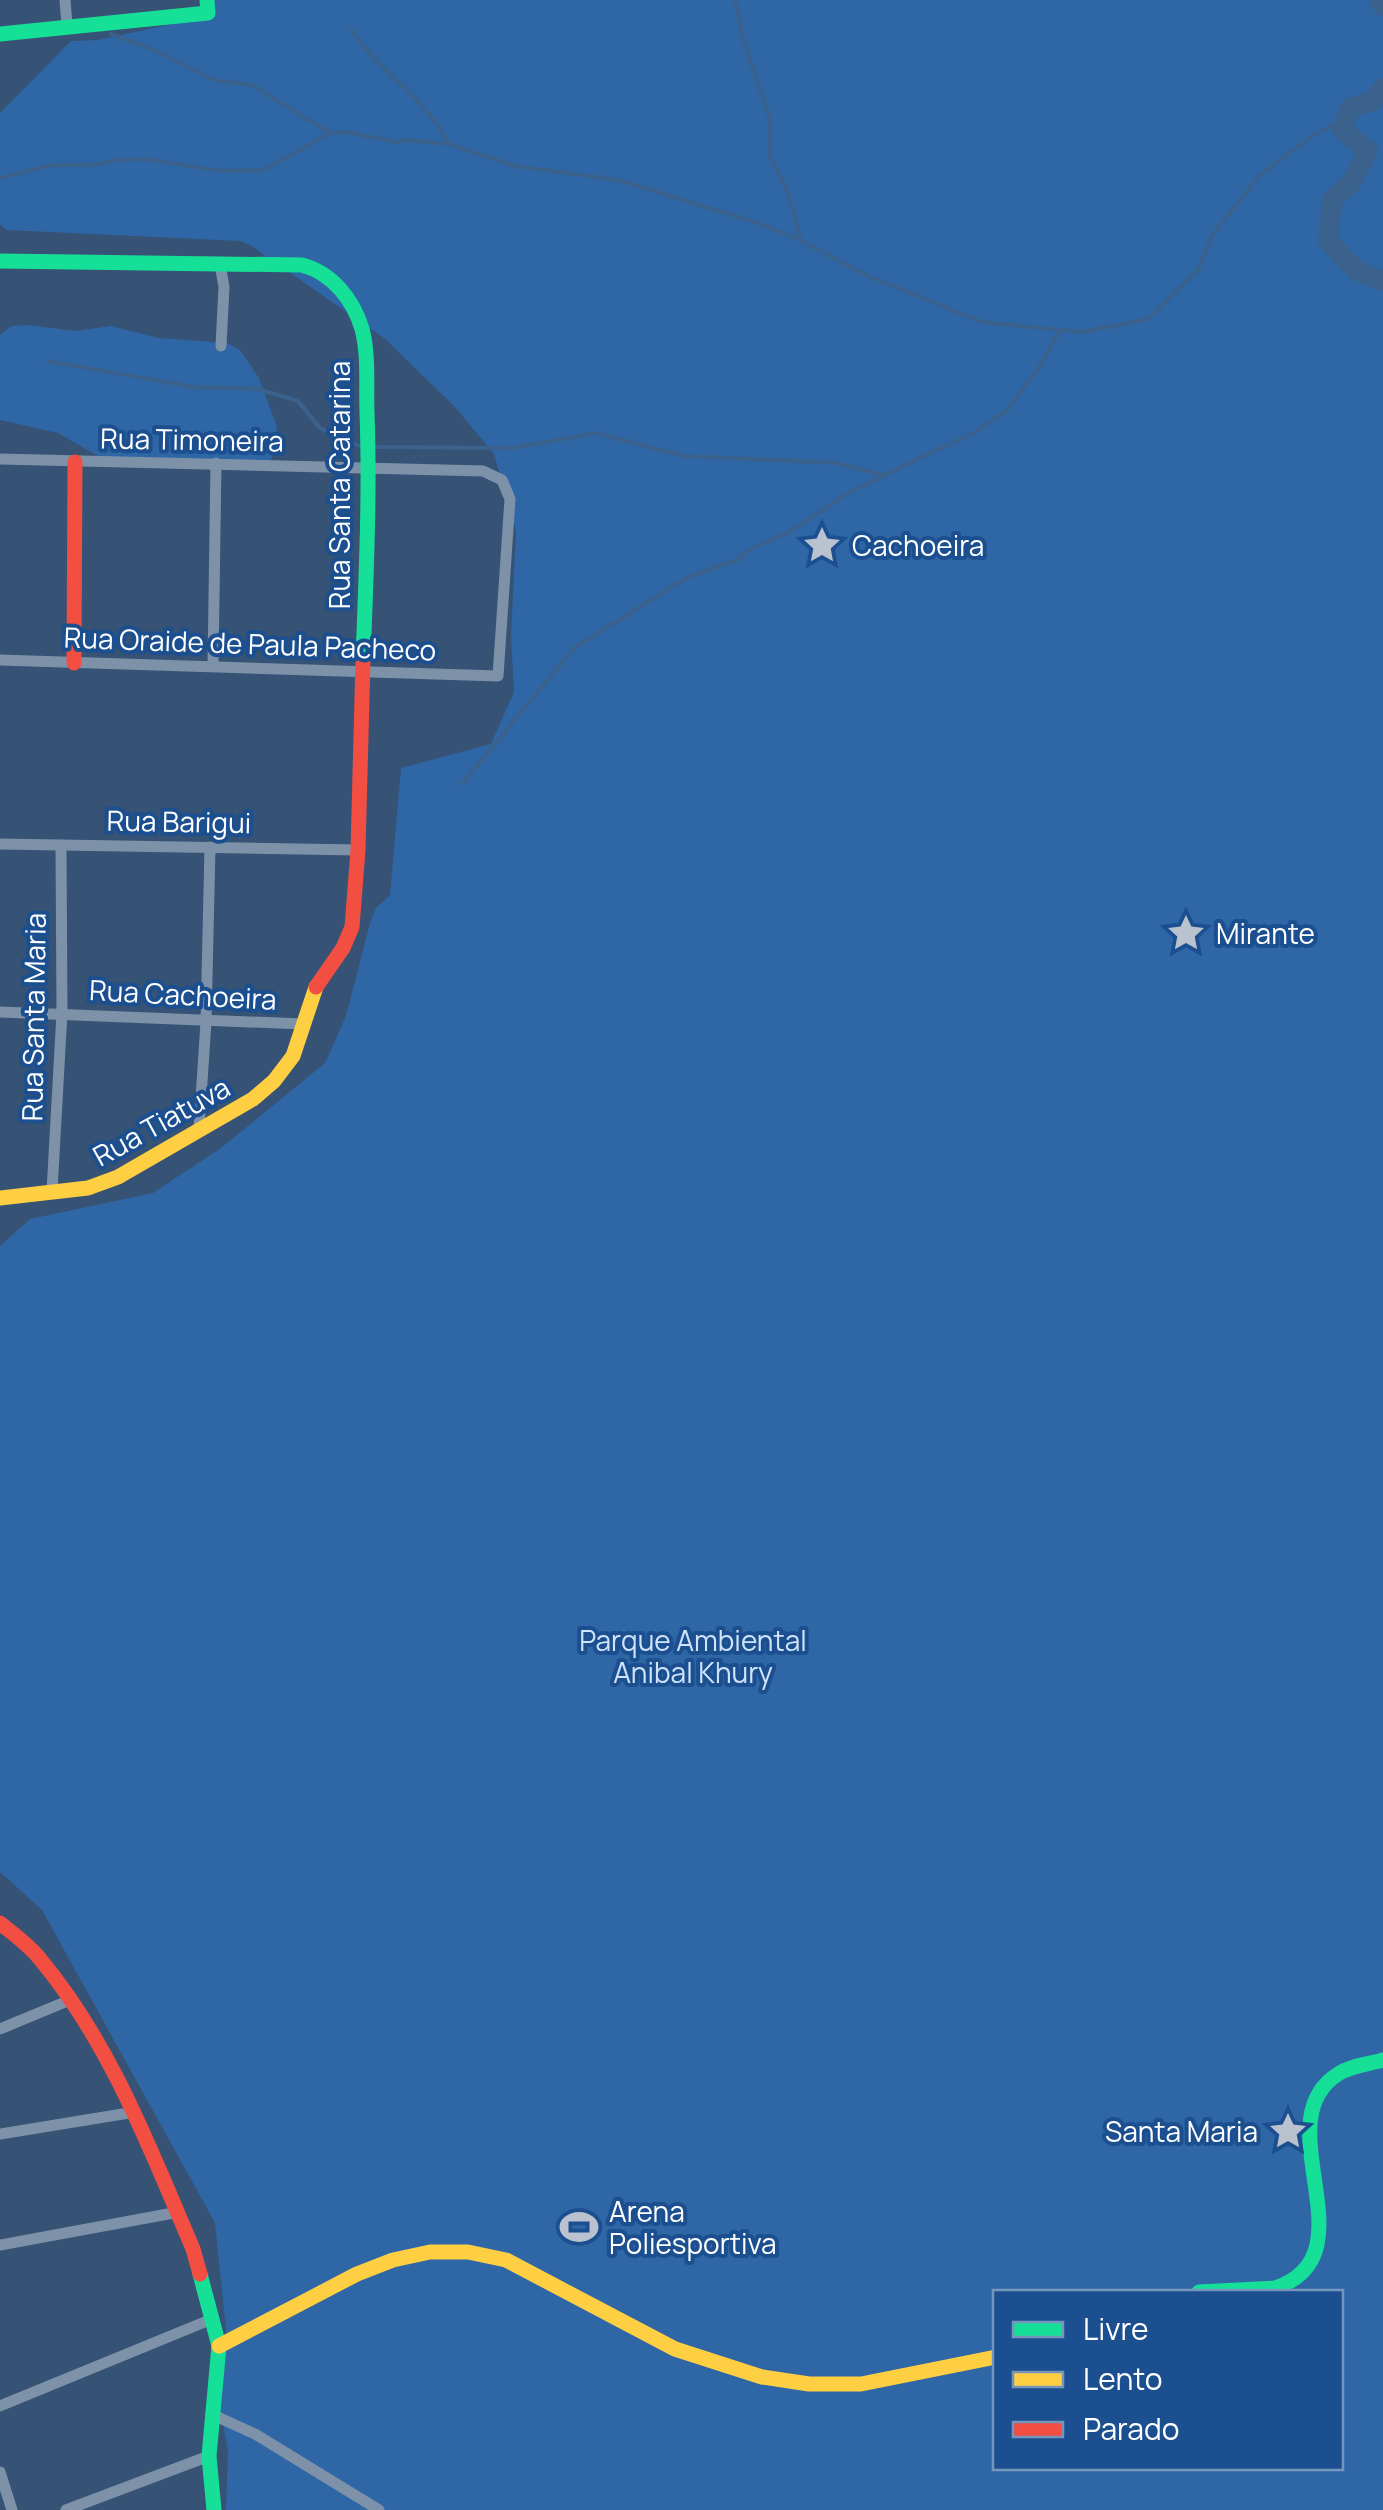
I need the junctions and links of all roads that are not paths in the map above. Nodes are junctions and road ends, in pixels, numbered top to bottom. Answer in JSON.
{"nodes":[{"id":1,"x":65,"y":0,"type":"edge"},
{"id":2,"x":207,"y":6,"type":"edge"},
{"id":3,"x":67,"y":26,"type":"junction"},
{"id":4,"x":0,"y":34,"type":"edge"},
{"id":5,"x":0,"y":261,"type":"edge"},
{"id":6,"x":220,"y":264,"type":"junction"},
{"id":7,"x":221,"y":346,"type":"dead end"},
{"id":8,"x":0,"y":459,"type":"edge"},
{"id":9,"x":75,"y":462,"type":"junction"},
{"id":10,"x":216,"y":463,"type":"junction"},
{"id":11,"x":370,"y":467,"type":"junction"},
{"id":12,"x":0,"y":660,"type":"edge"},
{"id":13,"x":74,"y":663,"type":"junction"},
{"id":14,"x":212,"y":666,"type":"junction"},
{"id":15,"x":362,"y":671,"type":"junction"},
{"id":16,"x":498,"y":676,"type":"joint"},
{"id":17,"x":0,"y":844,"type":"edge"},
{"id":18,"x":61,"y":845,"type":"junction"},
{"id":19,"x":210,"y":846,"type":"junction"},
{"id":20,"x":358,"y":850,"type":"junction"},
{"id":21,"x":0,"y":1012,"type":"edge"},
{"id":22,"x":62,"y":1013,"type":"junction"},
{"id":23,"x":206,"y":1022,"type":"junction"},
{"id":24,"x":303,"y":1024,"type":"junction"},
{"id":25,"x":199,"y":1128,"type":"junction"},
{"id":26,"x":52,"y":1191,"type":"junction"},
{"id":27,"x":0,"y":1198,"type":"edge"},
{"id":28,"x":0,"y":1923,"type":"edge"},
{"id":29,"x":70,"y":2000,"type":"junction"},
{"id":30,"x":0,"y":2029,"type":"edge"},
{"id":31,"x":1383,"y":2060,"type":"edge"},
{"id":32,"x":134,"y":2112,"type":"junction"},
{"id":33,"x":0,"y":2134,"type":"edge"},
{"id":34,"x":178,"y":2212,"type":"junction"},
{"id":35,"x":0,"y":2245,"type":"edge"},
{"id":36,"x":1227,"y":2290,"type":"edge"},
{"id":37,"x":212,"y":2319,"type":"junction"},
{"id":38,"x":218,"y":2346,"type":"junction"},
{"id":39,"x":993,"y":2358,"type":"edge"},
{"id":40,"x":0,"y":2406,"type":"edge"},
{"id":41,"x":211,"y":2414,"type":"junction"},
{"id":42,"x":209,"y":2456,"type":"junction"},
{"id":43,"x":0,"y":2472,"type":"edge"},
{"id":44,"x":12,"y":2510,"type":"edge"},
{"id":45,"x":66,"y":2510,"type":"edge"},
{"id":46,"x":214,"y":2510,"type":"edge"},
{"id":47,"x":379,"y":2510,"type":"edge"}],
"edges":[{"from":1,"to":3,"type":"street"},
{"from":2,"to":3,"type":"street"},
{"from":3,"to":4,"type":"street"},
{"from":5,"to":6,"type":"street","name":"Rua Santa Catarina"},
{"from":6,"to":7,"type":"street"},
{"from":6,"to":11,"type":"street","name":"Rua Santa Catarina"},
{"from":8,"to":9,"type":"street","name":"Rua Timoneira"},
{"from":9,"to":10,"type":"street","name":"Rua Timoneira"},
{"from":9,"to":13,"type":"street"},
{"from":10,"to":11,"type":"street","name":"Rua Timoneira"},
{"from":10,"to":14,"type":"street"},
{"from":11,"to":15,"type":"street","name":"Rua Santa Catarina"},
{"from":11,"to":16,"type":"street","name":"Rua Timoneira"},
{"from":12,"to":13,"type":"street","name":"Rua Oraide de Paula Pacheco"},
{"from":13,"to":14,"type":"street","name":"Rua Oraide de Paula Pacheco"},
{"from":14,"to":15,"type":"street","name":"Rua Oraide de Paula Pacheco"},
{"from":15,"to":16,"type":"street","name":"Rua Oraide de Paula Pacheco"},
{"from":15,"to":20,"type":"street","name":"Rua Santa Catarina"},
{"from":17,"to":18,"type":"street","name":"Rua Barigui"},
{"from":18,"to":19,"type":"street","name":"Rua Barigui"},
{"from":18,"to":22,"type":"street","name":"Rua Santa Maria"},
{"from":19,"to":20,"type":"street","name":"Rua Barigui"},
{"from":19,"to":23,"type":"street"},
{"from":20,"to":24,"type":"street","name":"Rua Santa Catarina"},
{"from":21,"to":22,"type":"street","name":"Rua Cachoeira"},
{"from":22,"to":23,"type":"street","name":"Rua Cachoeira"},
{"from":22,"to":26,"type":"street","name":"Rua Santa Maria"},
{"from":23,"to":24,"type":"street","name":"Rua Cachoeira"},
{"from":23,"to":25,"type":"street"},
{"from":24,"to":25,"type":"street","name":"Rua Tiatuva"},
{"from":25,"to":26,"type":"street","name":"Rua Tiatuva"},
{"from":26,"to":27,"type":"street","name":"Rua Tiatuva"},
{"from":28,"to":29,"type":"street"},
{"from":29,"to":30,"type":"street"},
{"from":29,"to":32,"type":"street"},
{"from":31,"to":36,"type":"street"},
{"from":32,"to":33,"type":"street"},
{"from":32,"to":34,"type":"street"},
{"from":34,"to":35,"type":"street"},
{"from":34,"to":37,"type":"street"},
{"from":37,"to":38,"type":"street"},
{"from":37,"to":40,"type":"street"},
{"from":38,"to":39,"type":"street"},
{"from":38,"to":41,"type":"street"},
{"from":41,"to":42,"type":"street"},
{"from":41,"to":47,"type":"street"},
{"from":42,"to":45,"type":"street"},
{"from":42,"to":46,"type":"street"},
{"from":43,"to":44,"type":"street"}]}
